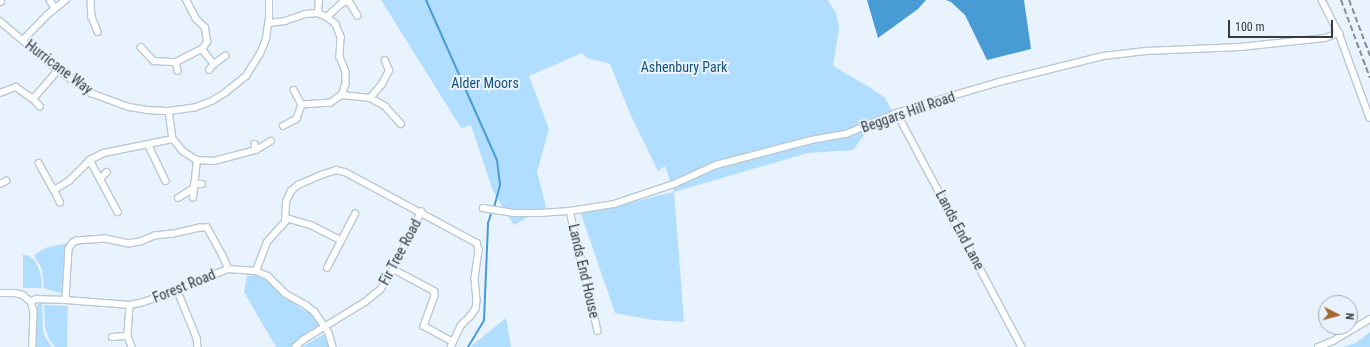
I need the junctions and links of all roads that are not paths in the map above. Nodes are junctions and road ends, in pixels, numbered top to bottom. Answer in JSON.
{"nodes":[{"id":1,"x":50,"y":0,"type":"edge"},
{"id":2,"x":66,"y":0,"type":"edge"},
{"id":3,"x":91,"y":0,"type":"edge"},
{"id":4,"x":186,"y":0,"type":"edge"},
{"id":5,"x":269,"y":0,"type":"edge"},
{"id":6,"x":319,"y":0,"type":"edge"},
{"id":7,"x":1322,"y":0,"type":"edge"},
{"id":8,"x":349,"y":1,"type":"edge"},
{"id":9,"x":55,"y":8,"type":"junction"},
{"id":10,"x":318,"y":13,"type":"junction"},
{"id":11,"x":358,"y":16,"type":"dead end"},
{"id":12,"x":327,"y":17,"type":"junction"},
{"id":13,"x":0,"y":21,"type":"edge"},
{"id":14,"x":269,"y":22,"type":"junction"},
{"id":15,"x":98,"y":32,"type":"dead end"},
{"id":16,"x":1339,"y":34,"type":"junction"},
{"id":17,"x":23,"y":40,"type":"junction"},
{"id":18,"x":141,"y":47,"type":"dead end"},
{"id":19,"x":202,"y":49,"type":"junction"},
{"id":20,"x":225,"y":56,"type":"dead end"},
{"id":21,"x":385,"y":61,"type":"dead end"},
{"id":22,"x":176,"y":62,"type":"junction"},
{"id":23,"x":214,"y":64,"type":"junction"},
{"id":24,"x":58,"y":70,"type":"junction"},
{"id":25,"x":209,"y":70,"type":"dead end"},
{"id":26,"x":178,"y":71,"type":"dead end"},
{"id":27,"x":294,"y":90,"type":"dead end"},
{"id":28,"x":0,"y":93,"type":"edge"},
{"id":29,"x":342,"y":95,"type":"junction"},
{"id":30,"x":370,"y":98,"type":"junction"},
{"id":31,"x":33,"y":99,"type":"junction"},
{"id":32,"x":302,"y":105,"type":"junction"},
{"id":33,"x":40,"y":107,"type":"dead end"},
{"id":34,"x":169,"y":111,"type":"junction"},
{"id":35,"x":897,"y":113,"type":"junction"},
{"id":36,"x":1370,"y":118,"type":"edge"},
{"id":37,"x":401,"y":124,"type":"dead end"},
{"id":38,"x":284,"y":126,"type":"dead end"},
{"id":39,"x":173,"y":140,"type":"junction"},
{"id":40,"x":271,"y":141,"type":"dead end"},
{"id":41,"x":148,"y":144,"type":"junction"},
{"id":42,"x":241,"y":154,"type":"junction"},
{"id":43,"x":90,"y":160,"type":"junction"},
{"id":44,"x":197,"y":160,"type":"junction"},
{"id":45,"x":240,"y":161,"type":"dead end"},
{"id":46,"x":40,"y":163,"type":"dead end"},
{"id":47,"x":108,"y":172,"type":"dead end"},
{"id":48,"x":101,"y":178,"type":"junction"},
{"id":49,"x":6,"y":181,"type":"dead end"},
{"id":50,"x":166,"y":181,"type":"dead end"},
{"id":51,"x":0,"y":184,"type":"edge"},
{"id":52,"x":202,"y":184,"type":"dead end"},
{"id":53,"x":194,"y":186,"type":"junction"},
{"id":54,"x":54,"y":190,"type":"junction"},
{"id":55,"x":178,"y":198,"type":"dead end"},
{"id":56,"x":193,"y":198,"type":"dead end"},
{"id":57,"x":60,"y":203,"type":"dead end"},
{"id":58,"x":483,"y":208,"type":"dead end"},
{"id":59,"x":570,"y":211,"type":"junction"},
{"id":60,"x":118,"y":212,"type":"dead end"},
{"id":61,"x":421,"y":212,"type":"junction"},
{"id":62,"x":355,"y":214,"type":"dead end"},
{"id":63,"x":286,"y":218,"type":"junction"},
{"id":64,"x":340,"y":240,"type":"junction"},
{"id":65,"x":327,"y":268,"type":"dead end"},
{"id":66,"x":228,"y":269,"type":"junction"},
{"id":67,"x":393,"y":269,"type":"junction"},
{"id":68,"x":256,"y":270,"type":"junction"},
{"id":69,"x":177,"y":289,"type":"junction"},
{"id":70,"x":0,"y":293,"type":"edge"},
{"id":71,"x":66,"y":300,"type":"junction"},
{"id":72,"x":31,"y":302,"type":"junction"},
{"id":73,"x":130,"y":305,"type":"junction"},
{"id":74,"x":1370,"y":320,"type":"edge"},
{"id":75,"x":325,"y":327,"type":"junction"},
{"id":76,"x":598,"y":331,"type":"dead end"},
{"id":77,"x":128,"y":336,"type":"junction"},
{"id":78,"x":112,"y":337,"type":"dead end"},
{"id":79,"x":452,"y":345,"type":"edge"},
{"id":80,"x":33,"y":347,"type":"edge"},
{"id":81,"x":132,"y":347,"type":"edge"},
{"id":82,"x":198,"y":347,"type":"edge"},
{"id":83,"x":295,"y":347,"type":"edge"},
{"id":84,"x":333,"y":347,"type":"edge"},
{"id":85,"x":1022,"y":347,"type":"edge"},
{"id":86,"x":1318,"y":347,"type":"edge"}],
"edges":[{"from":1,"to":9,"type":"street"},
{"from":2,"to":9,"type":"street"},
{"from":3,"to":15,"type":"street"},
{"from":4,"to":19,"type":"street"},
{"from":5,"to":14,"type":"street","name":"Hurricane Way"},
{"from":6,"to":10,"type":"street"},
{"from":7,"to":16,"type":"street"},
{"from":8,"to":11,"type":"street"},
{"from":8,"to":12,"type":"street"},
{"from":9,"to":17,"type":"street"},
{"from":10,"to":12,"type":"street"},
{"from":10,"to":14,"type":"street"},
{"from":12,"to":29,"type":"street"},
{"from":13,"to":17,"type":"street","name":"Hurricane Way"},
{"from":14,"to":34,"type":"street","name":"Hurricane Way"},
{"from":16,"to":35,"type":"street","name":"Beggars Hill Road"},
{"from":16,"to":36,"type":"street"},
{"from":17,"to":24,"type":"street","name":"Hurricane Way"},
{"from":18,"to":22,"type":"street"},
{"from":19,"to":22,"type":"street"},
{"from":19,"to":23,"type":"street"},
{"from":20,"to":23,"type":"street"},
{"from":21,"to":30,"type":"street"},
{"from":22,"to":26,"type":"street"},
{"from":23,"to":25,"type":"street"},
{"from":24,"to":31,"type":"street"},
{"from":24,"to":34,"type":"street","name":"Hurricane Way"},
{"from":27,"to":32,"type":"street"},
{"from":28,"to":31,"type":"street"},
{"from":29,"to":30,"type":"street"},
{"from":29,"to":32,"type":"street"},
{"from":30,"to":37,"type":"street"},
{"from":31,"to":33,"type":"street"},
{"from":32,"to":38,"type":"street"},
{"from":34,"to":39,"type":"street"},
{"from":35,"to":59,"type":"street","name":"Beggars Hill Road"},
{"from":35,"to":85,"type":"street","name":"Lands End Lane"},
{"from":39,"to":41,"type":"street"},
{"from":39,"to":44,"type":"street"},
{"from":40,"to":42,"type":"street"},
{"from":41,"to":43,"type":"street"},
{"from":41,"to":50,"type":"street"},
{"from":42,"to":44,"type":"street"},
{"from":42,"to":45,"type":"street"},
{"from":43,"to":48,"type":"street"},
{"from":43,"to":54,"type":"street"},
{"from":44,"to":53,"type":"street"},
{"from":46,"to":54,"type":"street"},
{"from":47,"to":48,"type":"street"},
{"from":48,"to":60,"type":"street"},
{"from":49,"to":51,"type":"street"},
{"from":52,"to":53,"type":"street"},
{"from":53,"to":55,"type":"street"},
{"from":53,"to":56,"type":"street"},
{"from":54,"to":57,"type":"street"},
{"from":58,"to":59,"type":"street","name":"Beggars Hill Road"},
{"from":59,"to":76,"type":"street","name":"Lands End House"},
{"from":61,"to":63,"type":"street"},
{"from":61,"to":67,"type":"street","name":"Fir Tree Road"},
{"from":61,"to":79,"type":"street","name":"Fir Tree Road"},
{"from":62,"to":64,"type":"street"},
{"from":63,"to":64,"type":"street"},
{"from":63,"to":68,"type":"street"},
{"from":64,"to":65,"type":"street"},
{"from":66,"to":68,"type":"street"},
{"from":66,"to":69,"type":"street","name":"Forest Road"},
{"from":66,"to":71,"type":"street","name":"Forest Road"},
{"from":67,"to":75,"type":"street","name":"Fir Tree Road"},
{"from":67,"to":79,"type":"street"},
{"from":68,"to":75,"type":"street"},
{"from":69,"to":73,"type":"street","name":"Forest Road"},
{"from":69,"to":82,"type":"street"},
{"from":70,"to":72,"type":"street"},
{"from":71,"to":72,"type":"street","name":"Forest Road"},
{"from":71,"to":73,"type":"street","name":"Forest Road"},
{"from":72,"to":80,"type":"street"},
{"from":73,"to":77,"type":"street"},
{"from":74,"to":86,"type":"street"},
{"from":75,"to":83,"type":"street","name":"Fir Tree Road"},
{"from":75,"to":84,"type":"street"},
{"from":77,"to":78,"type":"street"},
{"from":77,"to":81,"type":"street"}]}
